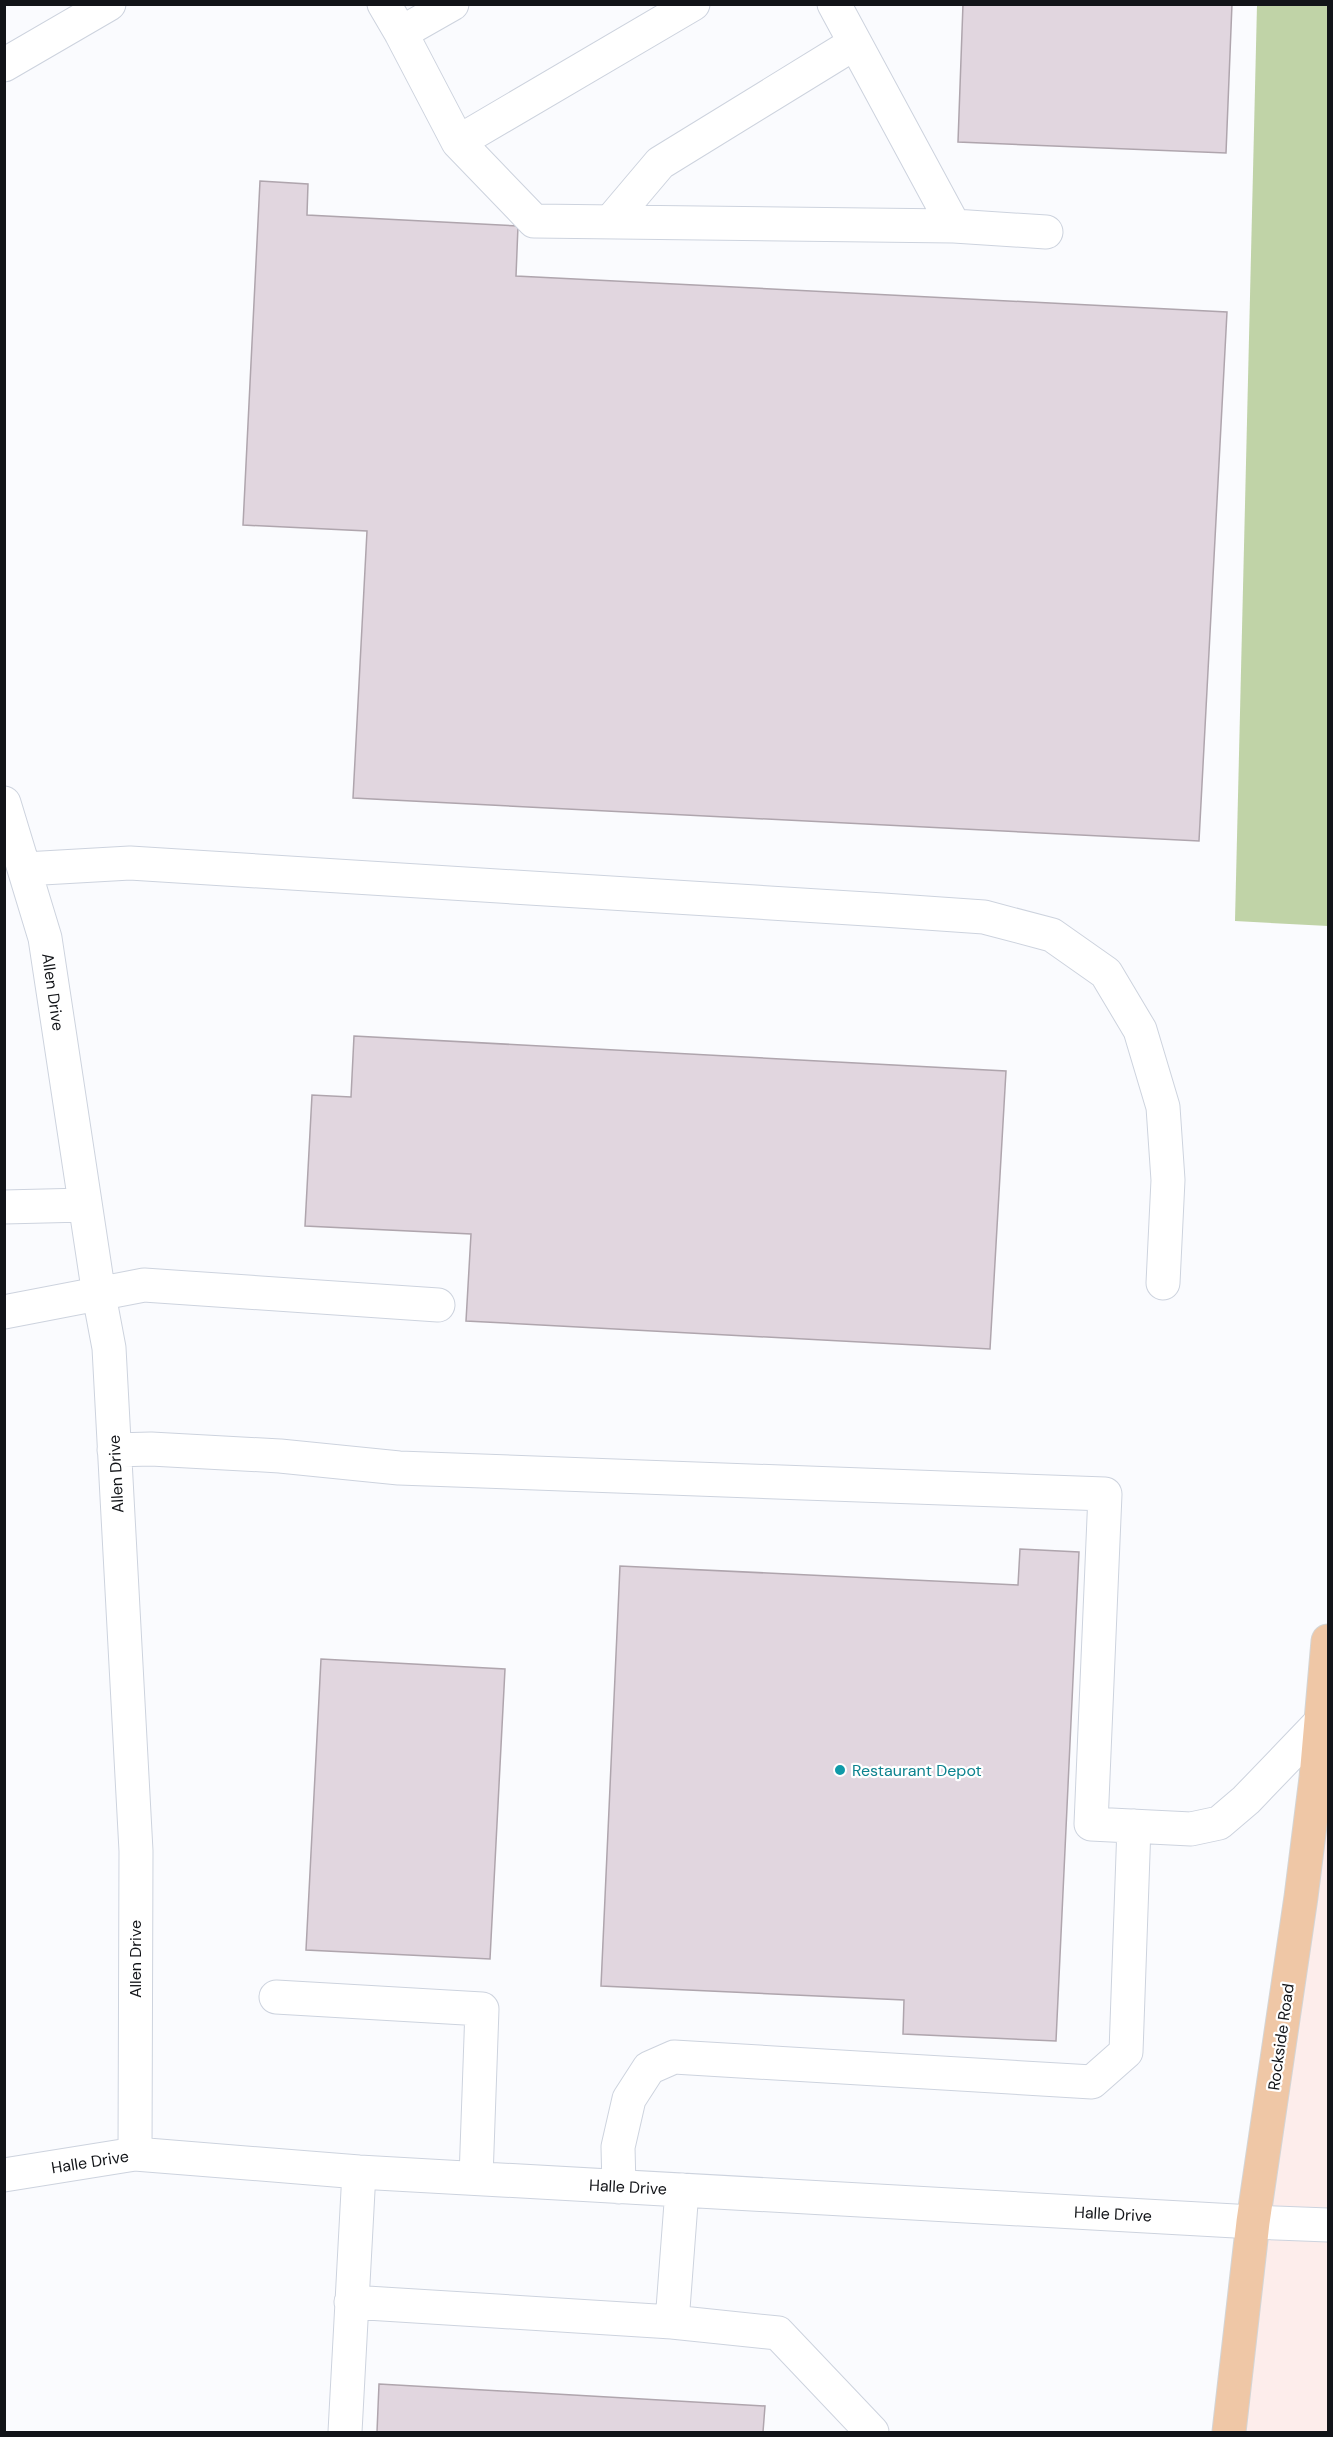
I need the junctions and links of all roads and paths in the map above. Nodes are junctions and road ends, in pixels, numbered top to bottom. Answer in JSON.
{"nodes":[{"id":1,"x":109,"y":4,"type":"edge"},
{"id":2,"x":384,"y":4,"type":"edge"},
{"id":3,"x":452,"y":4,"type":"edge"},
{"id":4,"x":693,"y":4,"type":"edge"},
{"id":5,"x":834,"y":4,"type":"edge"},
{"id":6,"x":401,"y":33,"type":"junction"},
{"id":7,"x":855,"y":43,"type":"junction"},
{"id":8,"x":4,"y":65,"type":"edge"},
{"id":9,"x":458,"y":142,"type":"junction"},
{"id":10,"x":611,"y":221,"type":"junction"},
{"id":11,"x":954,"y":226,"type":"junction"},
{"id":12,"x":1046,"y":232,"type":"dead end"},
{"id":13,"x":4,"y":803,"type":"edge"},
{"id":14,"x":15,"y":852,"type":"edge"},
{"id":15,"x":85,"y":1205,"type":"junction"},
{"id":16,"x":4,"y":1207,"type":"edge"},
{"id":17,"x":1163,"y":1283,"type":"dead end"},
{"id":18,"x":99,"y":1295,"type":"junction"},
{"id":19,"x":438,"y":1305,"type":"dead end"},
{"id":20,"x":4,"y":1312,"type":"edge"},
{"id":21,"x":114,"y":1450,"type":"junction"},
{"id":22,"x":1329,"y":1641,"type":"edge"},
{"id":23,"x":1320,"y":1723,"type":"junction"},
{"id":24,"x":1322,"y":1778,"type":"edge"},
{"id":25,"x":1134,"y":1826,"type":"junction"},
{"id":26,"x":276,"y":1997,"type":"dead end"},
{"id":27,"x":135,"y":2154,"type":"junction"},
{"id":28,"x":359,"y":2172,"type":"junction"},
{"id":29,"x":4,"y":2175,"type":"edge"},
{"id":30,"x":476,"y":2178,"type":"junction"},
{"id":31,"x":619,"y":2187,"type":"junction"},
{"id":32,"x":682,"y":2190,"type":"junction"},
{"id":33,"x":1253,"y":2222,"type":"junction"},
{"id":34,"x":1329,"y":2224,"type":"edge"},
{"id":35,"x":351,"y":2302,"type":"junction"},
{"id":36,"x":672,"y":2322,"type":"junction"},
{"id":37,"x":345,"y":2433,"type":"edge"},
{"id":38,"x":872,"y":2433,"type":"edge"},
{"id":39,"x":1229,"y":2433,"type":"edge"}],
"edges":[{"from":1,"to":8,"type":"street"},
{"from":2,"to":6,"type":"street"},
{"from":3,"to":6,"type":"street"},
{"from":4,"to":9,"type":"street"},
{"from":5,"to":7,"type":"street"},
{"from":6,"to":9,"type":"street"},
{"from":7,"to":10,"type":"street"},
{"from":7,"to":11,"type":"street"},
{"from":9,"to":10,"type":"street"},
{"from":10,"to":11,"type":"street"},
{"from":11,"to":12,"type":"street"},
{"from":13,"to":14,"type":"street","name":"Allen Drive"},
{"from":14,"to":15,"type":"street","name":"Allen Drive"},
{"from":14,"to":17,"type":"street"},
{"from":15,"to":16,"type":"street"},
{"from":15,"to":18,"type":"street","name":"Allen Drive"},
{"from":18,"to":19,"type":"street"},
{"from":18,"to":20,"type":"street"},
{"from":18,"to":21,"type":"street","name":"Allen Drive"},
{"from":21,"to":25,"type":"street"},
{"from":21,"to":27,"type":"street","name":"Allen Drive"},
{"from":22,"to":23,"type":"main road","name":"Rockside Road"},
{"from":23,"to":24,"type":"main road","name":"Rockside Road"},
{"from":23,"to":25,"type":"street"},
{"from":24,"to":33,"type":"main road","name":"Rockside Road"},
{"from":25,"to":31,"type":"street"},
{"from":26,"to":30,"type":"street"},
{"from":27,"to":28,"type":"street","name":"Halle Drive"},
{"from":27,"to":29,"type":"street","name":"Halle Drive"},
{"from":28,"to":30,"type":"street","name":"Halle Drive"},
{"from":28,"to":35,"type":"street"},
{"from":30,"to":31,"type":"street","name":"Halle Drive"},
{"from":31,"to":32,"type":"street","name":"Halle Drive"},
{"from":32,"to":33,"type":"street","name":"Halle Drive"},
{"from":32,"to":36,"type":"street"},
{"from":33,"to":34,"type":"street","name":"Halle Drive"},
{"from":33,"to":39,"type":"main road","name":"Rockside Road"},
{"from":35,"to":36,"type":"street"},
{"from":35,"to":37,"type":"street"},
{"from":36,"to":38,"type":"street"}]}
